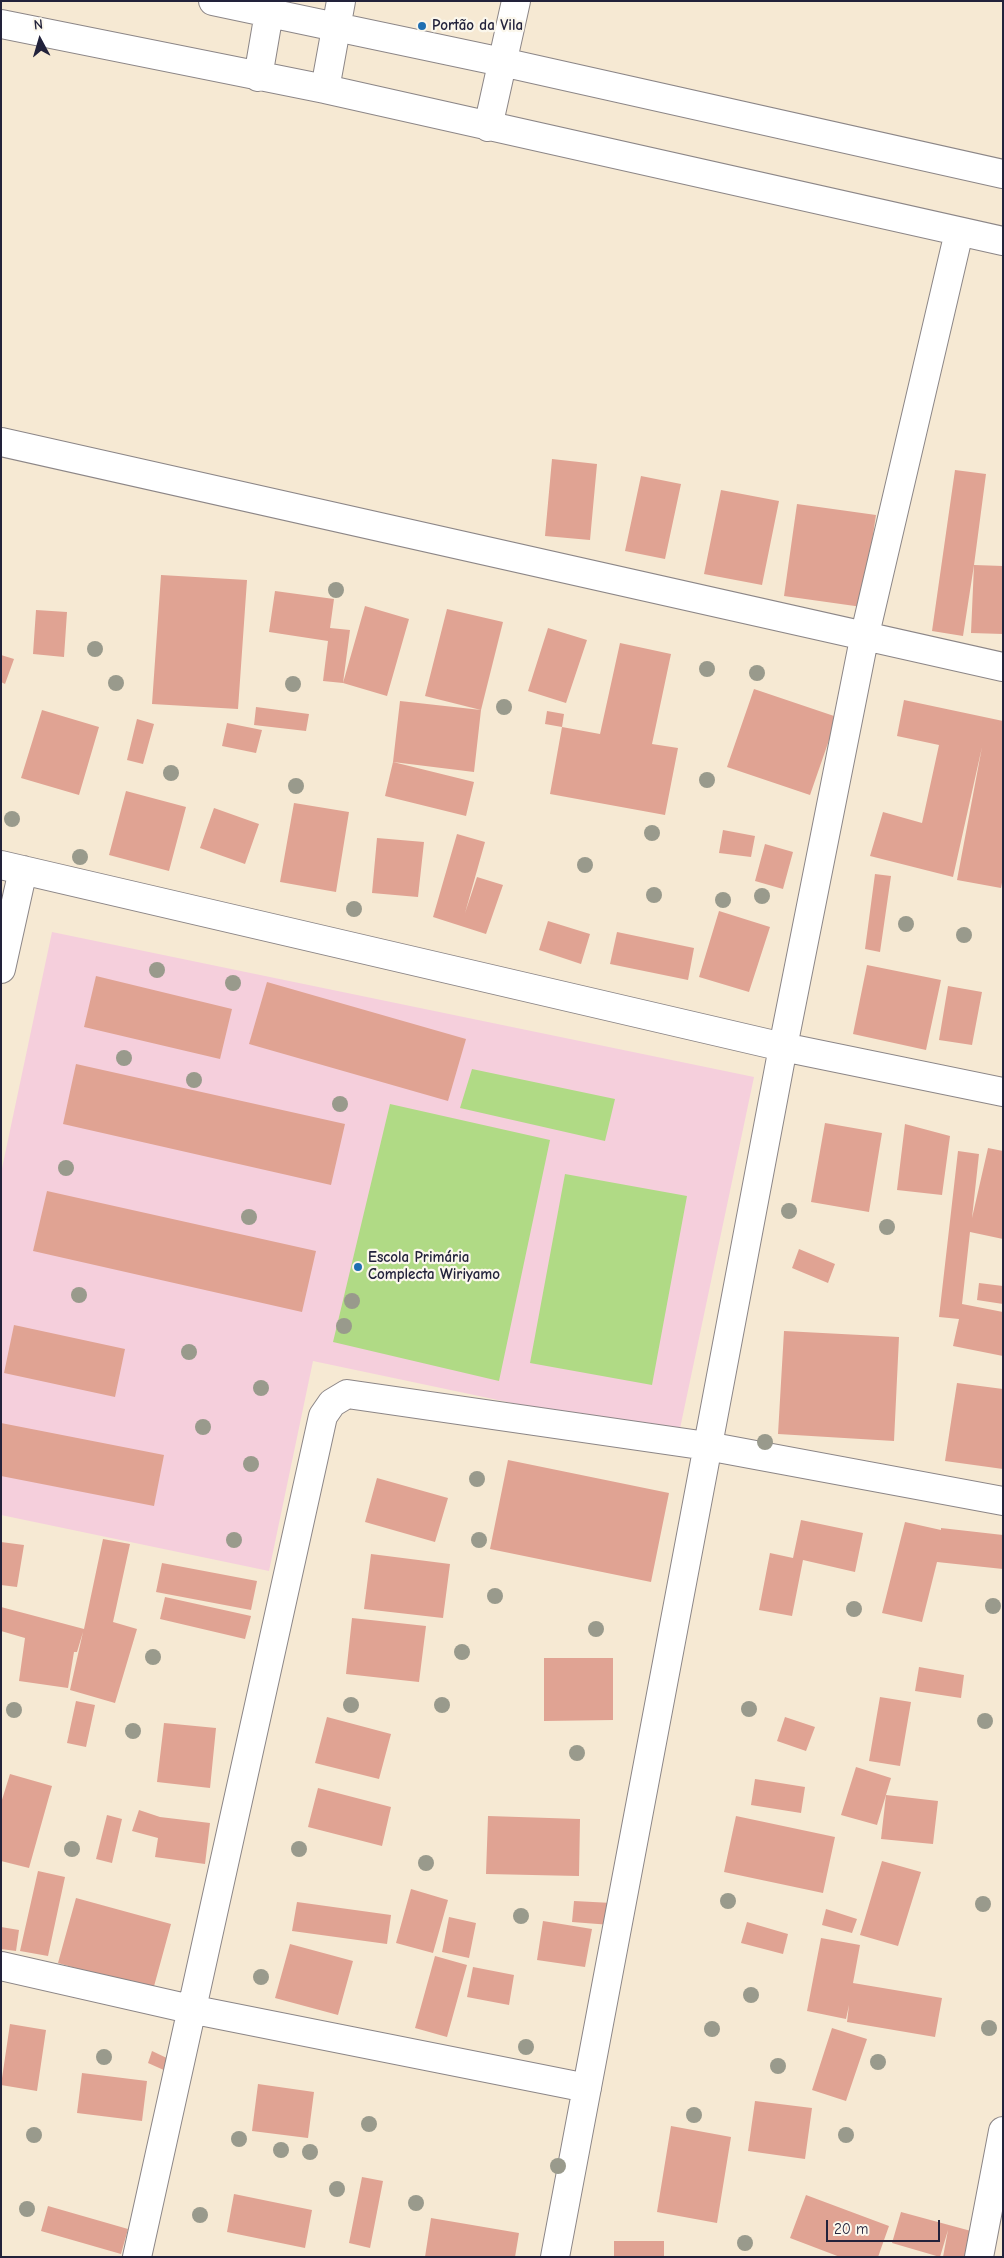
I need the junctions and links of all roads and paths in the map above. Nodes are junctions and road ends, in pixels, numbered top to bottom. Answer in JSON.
{"nodes":[{"id":1,"x":213,"y":1,"type":"edge"},
{"id":2,"x":516,"y":1,"type":"edge"},
{"id":3,"x":270,"y":7,"type":"edge"},
{"id":4,"x":339,"y":14,"type":"edge"},
{"id":5,"x":1,"y":24,"type":"edge"},
{"id":6,"x":502,"y":62,"type":"junction"},
{"id":7,"x":258,"y":77,"type":"junction"},
{"id":8,"x":325,"y":89,"type":"junction"},
{"id":9,"x":488,"y":127,"type":"junction"},
{"id":10,"x":1003,"y":174,"type":"edge"},
{"id":11,"x":959,"y":232,"type":"junction"},
{"id":12,"x":1003,"y":241,"type":"edge"},
{"id":13,"x":1,"y":442,"type":"edge"},
{"id":14,"x":865,"y":634,"type":"junction"},
{"id":15,"x":1003,"y":666,"type":"edge"},
{"id":16,"x":12,"y":868,"type":"edge"},
{"id":17,"x":1,"y":969,"type":"edge"},
{"id":18,"x":783,"y":1047,"type":"junction"},
{"id":19,"x":1003,"y":1092,"type":"edge"},
{"id":20,"x":708,"y":1446,"type":"junction"},
{"id":21,"x":1003,"y":1501,"type":"edge"},
{"id":22,"x":1,"y":1966,"type":"edge"},
{"id":23,"x":190,"y":2009,"type":"junction"},
{"id":24,"x":587,"y":2088,"type":"junction"},
{"id":25,"x":1003,"y":2131,"type":"edge"},
{"id":26,"x":137,"y":2257,"type":"edge"},
{"id":27,"x":555,"y":2257,"type":"edge"},
{"id":28,"x":979,"y":2257,"type":"edge"}],
"edges":[{"from":1,"to":3,"type":"street"},
{"from":2,"to":6,"type":"street"},
{"from":3,"to":4,"type":"street"},
{"from":3,"to":7,"type":"street"},
{"from":4,"to":6,"type":"street"},
{"from":4,"to":8,"type":"street"},
{"from":5,"to":7,"type":"street"},
{"from":6,"to":9,"type":"street"},
{"from":6,"to":10,"type":"street"},
{"from":7,"to":8,"type":"street"},
{"from":8,"to":9,"type":"street"},
{"from":9,"to":11,"type":"street"},
{"from":11,"to":12,"type":"street"},
{"from":11,"to":14,"type":"street"},
{"from":13,"to":14,"type":"street"},
{"from":14,"to":15,"type":"street"},
{"from":14,"to":18,"type":"street"},
{"from":16,"to":17,"type":"street"},
{"from":16,"to":18,"type":"street"},
{"from":18,"to":19,"type":"street"},
{"from":18,"to":20,"type":"street"},
{"from":20,"to":21,"type":"street"},
{"from":20,"to":23,"type":"street"},
{"from":20,"to":24,"type":"street"},
{"from":22,"to":23,"type":"street"},
{"from":23,"to":24,"type":"street"},
{"from":23,"to":26,"type":"street"},
{"from":24,"to":27,"type":"street"},
{"from":25,"to":28,"type":"street"}]}
